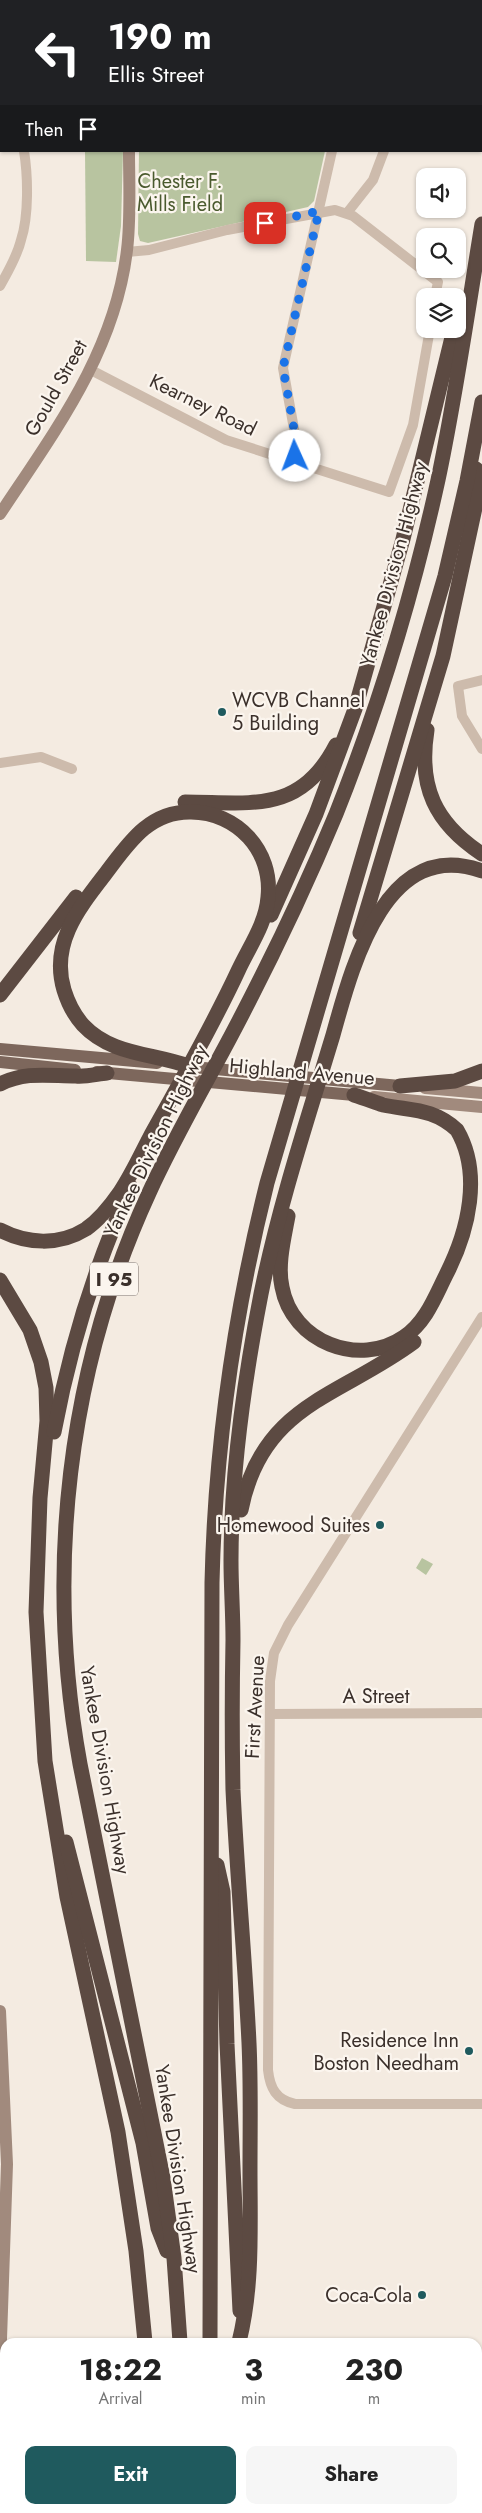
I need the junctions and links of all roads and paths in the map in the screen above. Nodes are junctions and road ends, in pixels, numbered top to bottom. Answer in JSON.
{"nodes":[{"id":1,"x":24,"y":152,"type":"edge"},
{"id":2,"x":129,"y":152,"type":"edge"},
{"id":3,"x":332,"y":152,"type":"edge"},
{"id":4,"x":384,"y":152,"type":"edge"},
{"id":5,"x":319,"y":211,"type":"junction"},
{"id":6,"x":348,"y":213,"type":"junction"},
{"id":7,"x":482,"y":224,"type":"edge"},
{"id":8,"x":127,"y":252,"type":"junction"},
{"id":9,"x":475,"y":270,"type":"junction"},
{"id":10,"x":0,"y":286,"type":"edge"},
{"id":11,"x":437,"y":288,"type":"edge"},
{"id":12,"x":466,"y":295,"type":"edge"},
{"id":13,"x":428,"y":338,"type":"edge"},
{"id":14,"x":452,"y":338,"type":"edge"},
{"id":15,"x":91,"y":370,"type":"junction"},
{"id":16,"x":482,"y":402,"type":"edge"},
{"id":17,"x":478,"y":427,"type":"junction"},
{"id":18,"x":294,"y":462,"type":"junction"},
{"id":19,"x":0,"y":514,"type":"edge"},
{"id":20,"x":362,"y":679,"type":"junction"},
{"id":21,"x":482,"y":680,"type":"edge"},
{"id":22,"x":435,"y":684,"type":"junction"},
{"id":23,"x":482,"y":749,"type":"edge"},
{"id":24,"x":0,"y":763,"type":"edge"},
{"id":25,"x":72,"y":769,"type":"dead end"},
{"id":26,"x":482,"y":854,"type":"edge"},
{"id":27,"x":482,"y":871,"type":"edge"},
{"id":28,"x":348,"y":985,"type":"junction"},
{"id":29,"x":230,"y":991,"type":"junction"},
{"id":30,"x":0,"y":995,"type":"edge"},
{"id":31,"x":0,"y":1049,"type":"edge"},
{"id":32,"x":0,"y":1062,"type":"edge"},
{"id":33,"x":171,"y":1062,"type":"junction"},
{"id":34,"x":188,"y":1066,"type":"joint"},
{"id":35,"x":482,"y":1071,"type":"edge"},
{"id":36,"x":107,"y":1072,"type":"junction"},
{"id":37,"x":0,"y":1084,"type":"edge"},
{"id":38,"x":400,"y":1086,"type":"junction"},
{"id":39,"x":482,"y":1094,"type":"edge"},
{"id":40,"x":354,"y":1095,"type":"junction"},
{"id":41,"x":169,"y":1105,"type":"junction"},
{"id":42,"x":482,"y":1107,"type":"edge"},
{"id":43,"x":311,"y":1109,"type":"junction"},
{"id":44,"x":0,"y":1230,"type":"edge"},
{"id":45,"x":478,"y":1234,"type":"dead end"},
{"id":46,"x":0,"y":1280,"type":"edge"},
{"id":47,"x":482,"y":1317,"type":"edge"},
{"id":48,"x":39,"y":1529,"type":"junction"},
{"id":49,"x":233,"y":1588,"type":"junction"},
{"id":50,"x":482,"y":1713,"type":"edge"},
{"id":51,"x":270,"y":1714,"type":"junction"},
{"id":52,"x":45,"y":1740,"type":"junction"},
{"id":53,"x":211,"y":1832,"type":"junction"},
{"id":54,"x":0,"y":2011,"type":"edge"},
{"id":55,"x":482,"y":2104,"type":"edge"},
{"id":56,"x":175,"y":2274,"type":"junction"},
{"id":57,"x":3,"y":2338,"type":"edge"},
{"id":58,"x":145,"y":2338,"type":"edge"},
{"id":59,"x":180,"y":2338,"type":"edge"},
{"id":60,"x":210,"y":2338,"type":"edge"},
{"id":61,"x":240,"y":2338,"type":"edge"},
{"id":62,"x":244,"y":2338,"type":"edge"}],
"edges":[{"from":1,"to":10,"type":"street"},
{"from":2,"to":8,"type":"main road","name":"Gould Street"},
{"from":3,"to":5,"type":"street"},
{"from":4,"to":6,"type":"street"},
{"from":5,"to":6,"type":"street"},
{"from":5,"to":8,"type":"street"},
{"from":5,"to":18,"type":"street"},
{"from":6,"to":11,"type":"street"},
{"from":7,"to":9,"type":"highway","name":"Yankee Division Highway","number":"I 95"},
{"from":8,"to":15,"type":"main road","name":"Gould Street"},
{"from":9,"to":12,"type":"highway"},
{"from":9,"to":56,"type":"highway","name":"Yankee Division Highway","number":"I 95"},
{"from":13,"to":18,"type":"street","name":"Kearney Road"},
{"from":14,"to":20,"type":"highway"},
{"from":15,"to":18,"type":"street","name":"Kearney Road"},
{"from":15,"to":19,"type":"main road","name":"Gould Street"},
{"from":16,"to":17,"type":"highway","name":"Yankee Division Highway"},
{"from":17,"to":22,"type":"highway"},
{"from":17,"to":53,"type":"highway","name":"Yankee Division Highway"},
{"from":20,"to":29,"type":"highway"},
{"from":20,"to":30,"type":"highway"},
{"from":21,"to":23,"type":"street"},
{"from":22,"to":26,"type":"highway"},
{"from":22,"to":28,"type":"highway"},
{"from":24,"to":25,"type":"street"},
{"from":27,"to":28,"type":"highway"},
{"from":28,"to":43,"type":"highway"},
{"from":29,"to":33,"type":"highway"},
{"from":29,"to":41,"type":"highway"},
{"from":31,"to":33,"type":"main road"},
{"from":32,"to":36,"type":"main road","name":"Highland Avenue"},
{"from":33,"to":34,"type":"highway"},
{"from":34,"to":38,"type":"main road","name":"Highland Avenue"},
{"from":35,"to":38,"type":"highway"},
{"from":36,"to":37,"type":"highway"},
{"from":36,"to":40,"type":"main road","name":"Highland Avenue"},
{"from":38,"to":39,"type":"main road","name":"Highland Avenue"},
{"from":40,"to":42,"type":"main road","name":"Highland Avenue"},
{"from":40,"to":43,"type":"highway"},
{"from":41,"to":44,"type":"highway"},
{"from":41,"to":48,"type":"highway"},
{"from":43,"to":49,"type":"highway"},
{"from":45,"to":49,"type":"highway"},
{"from":46,"to":48,"type":"highway"},
{"from":47,"to":51,"type":"street","name":"First Avenue"},
{"from":48,"to":52,"type":"highway"},
{"from":49,"to":61,"type":"highway"},
{"from":50,"to":51,"type":"street","name":"A Street"},
{"from":51,"to":55,"type":"street","name":"First Avenue"},
{"from":52,"to":56,"type":"highway"},
{"from":52,"to":58,"type":"highway"},
{"from":53,"to":60,"type":"highway","name":"Yankee Division Highway"},
{"from":53,"to":62,"type":"highway"},
{"from":54,"to":57,"type":"main road"},
{"from":56,"to":59,"type":"highway","name":"Yankee Division Highway","number":"I 95"}]}
